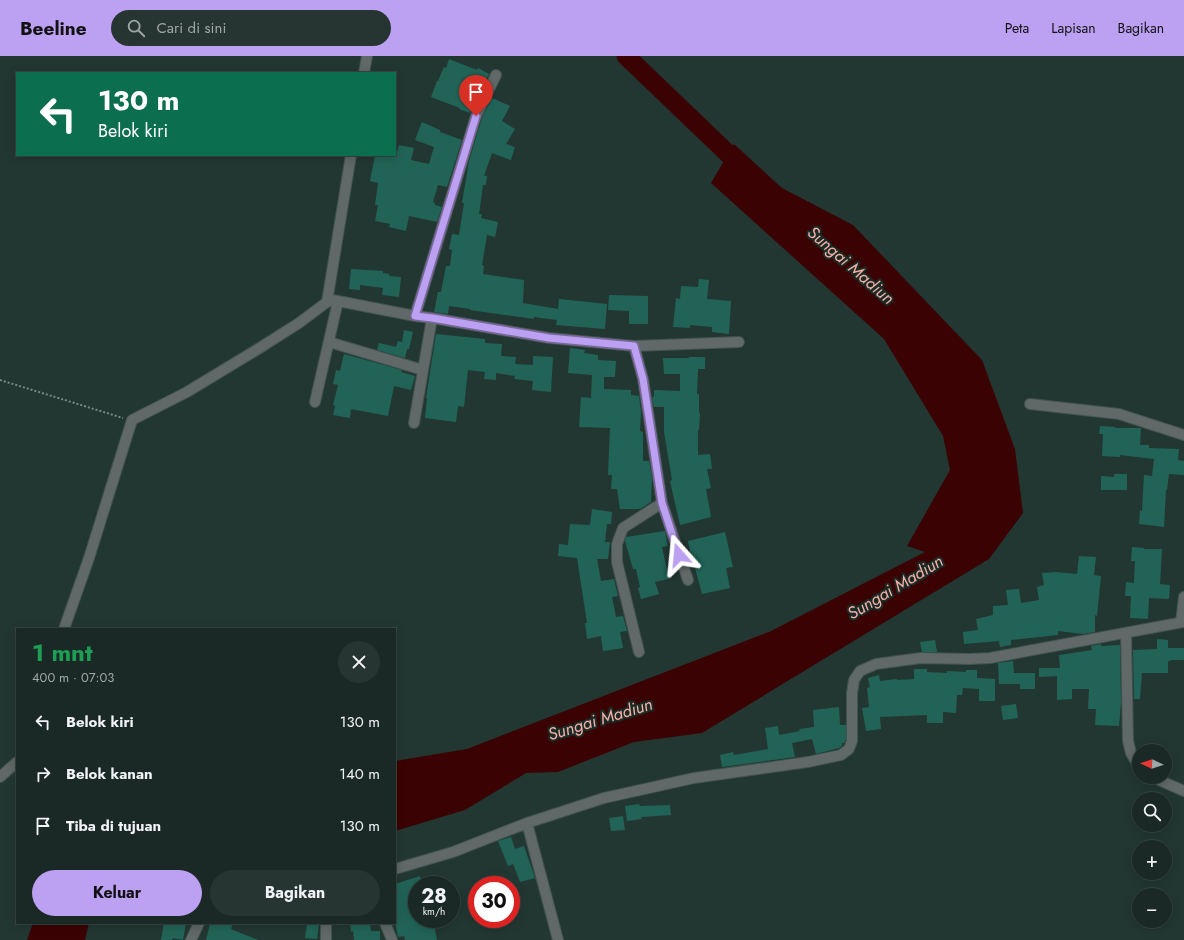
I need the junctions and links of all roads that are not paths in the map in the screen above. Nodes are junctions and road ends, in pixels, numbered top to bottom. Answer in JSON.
{"nodes":[{"id":1,"x":367,"y":56,"type":"edge"},
{"id":2,"x":364,"y":72,"type":"edge"},
{"id":3,"x":496,"y":75,"type":"dead end"},
{"id":4,"x":351,"y":156,"type":"edge"},
{"id":5,"x":338,"y":301,"type":"junction"},
{"id":6,"x":326,"y":302,"type":"junction"},
{"id":7,"x":415,"y":316,"type":"junction"},
{"id":8,"x":432,"y":318,"type":"junction"},
{"id":9,"x":329,"y":342,"type":"junction"},
{"id":10,"x":739,"y":342,"type":"dead end"},
{"id":11,"x":634,"y":346,"type":"junction"},
{"id":12,"x":423,"y":370,"type":"junction"},
{"id":13,"x":315,"y":402,"type":"dead end"},
{"id":14,"x":1030,"y":404,"type":"dead end"},
{"id":15,"x":414,"y":423,"type":"dead end"},
{"id":16,"x":1184,"y":435,"type":"edge"},
{"id":17,"x":662,"y":503,"type":"junction"},
{"id":18,"x":688,"y":580,"type":"dead end"},
{"id":19,"x":1184,"y":597,"type":"edge"},
{"id":20,"x":1183,"y":622,"type":"edge"},
{"id":21,"x":64,"y":628,"type":"edge"},
{"id":22,"x":1126,"y":633,"type":"junction"},
{"id":23,"x":639,"y":652,"type":"dead end"},
{"id":24,"x":1132,"y":754,"type":"edge"},
{"id":25,"x":16,"y":763,"type":"edge"},
{"id":26,"x":0,"y":777,"type":"edge"},
{"id":27,"x":1168,"y":784,"type":"edge"},
{"id":28,"x":1184,"y":791,"type":"edge"},
{"id":29,"x":527,"y":823,"type":"junction"},
{"id":30,"x":396,"y":869,"type":"edge"},
{"id":31,"x":199,"y":924,"type":"edge"},
{"id":32,"x":326,"y":924,"type":"edge"},
{"id":33,"x":385,"y":924,"type":"edge"},
{"id":34,"x":191,"y":940,"type":"edge"},
{"id":35,"x":326,"y":940,"type":"edge"},
{"id":36,"x":392,"y":940,"type":"edge"},
{"id":37,"x":558,"y":940,"type":"edge"}],
"edges":[{"from":1,"to":2,"type":"street"},
{"from":3,"to":7,"type":"street"},
{"from":4,"to":6,"type":"street"},
{"from":5,"to":6,"type":"street"},
{"from":5,"to":7,"type":"street"},
{"from":5,"to":9,"type":"street"},
{"from":6,"to":21,"type":"street"},
{"from":7,"to":8,"type":"street"},
{"from":8,"to":11,"type":"street"},
{"from":8,"to":12,"type":"street"},
{"from":9,"to":12,"type":"street"},
{"from":9,"to":13,"type":"street"},
{"from":10,"to":11,"type":"street"},
{"from":11,"to":17,"type":"street"},
{"from":12,"to":15,"type":"street"},
{"from":14,"to":16,"type":"street"},
{"from":17,"to":18,"type":"street"},
{"from":17,"to":23,"type":"street"},
{"from":19,"to":20,"type":"street"},
{"from":20,"to":22,"type":"street"},
{"from":22,"to":24,"type":"street"},
{"from":22,"to":29,"type":"street"},
{"from":25,"to":26,"type":"street"},
{"from":27,"to":28,"type":"street"},
{"from":29,"to":30,"type":"street"},
{"from":29,"to":37,"type":"street"},
{"from":31,"to":34,"type":"street"},
{"from":32,"to":35,"type":"street"},
{"from":33,"to":36,"type":"street"}]}
